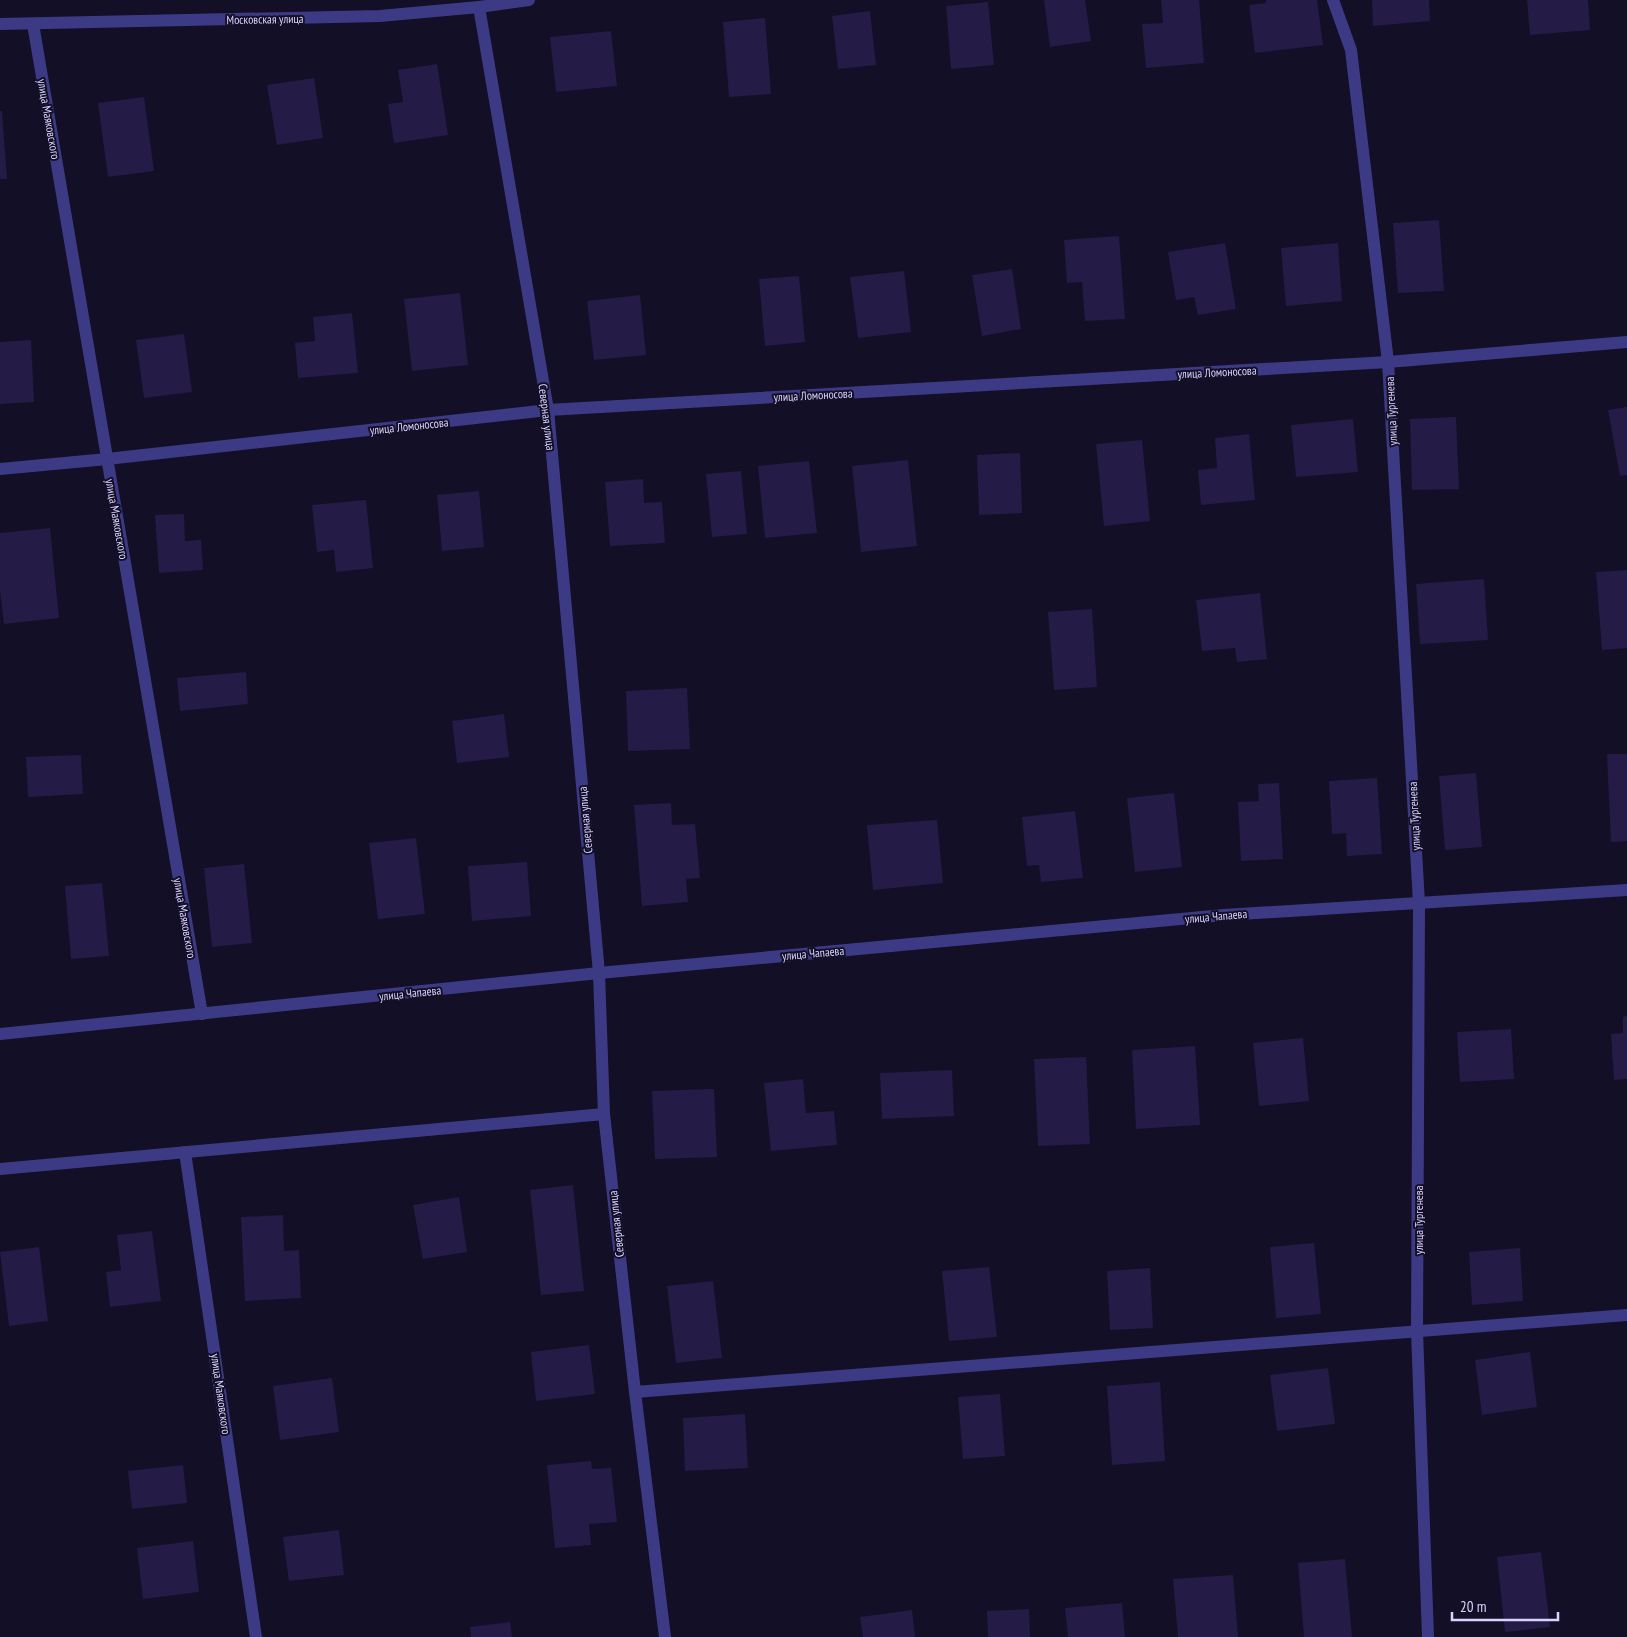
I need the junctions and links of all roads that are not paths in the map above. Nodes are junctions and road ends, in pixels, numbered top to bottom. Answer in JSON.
{"nodes":[{"id":1,"x":530,"y":0,"type":"edge"},
{"id":2,"x":1332,"y":0,"type":"edge"},
{"id":3,"x":479,"y":7,"type":"junction"},
{"id":4,"x":0,"y":24,"type":"edge"},
{"id":5,"x":33,"y":24,"type":"junction"},
{"id":6,"x":1627,"y":342,"type":"edge"},
{"id":7,"x":1388,"y":362,"type":"junction"},
{"id":8,"x":548,"y":410,"type":"junction"},
{"id":9,"x":107,"y":459,"type":"junction"},
{"id":10,"x":0,"y":469,"type":"edge"},
{"id":11,"x":1627,"y":890,"type":"edge"},
{"id":12,"x":1419,"y":903,"type":"junction"},
{"id":13,"x":599,"y":974,"type":"junction"},
{"id":14,"x":202,"y":1014,"type":"junction"},
{"id":15,"x":0,"y":1034,"type":"edge"},
{"id":16,"x":604,"y":1114,"type":"junction"},
{"id":17,"x":185,"y":1152,"type":"junction"},
{"id":18,"x":0,"y":1170,"type":"edge"},
{"id":19,"x":1627,"y":1315,"type":"edge"},
{"id":20,"x":1417,"y":1332,"type":"junction"},
{"id":21,"x":635,"y":1392,"type":"junction"},
{"id":22,"x":256,"y":1637,"type":"edge"},
{"id":23,"x":665,"y":1637,"type":"edge"},
{"id":24,"x":1428,"y":1637,"type":"edge"}],
"edges":[{"from":1,"to":3,"type":"street","name":"Московская улица"},
{"from":2,"to":7,"type":"street","name":"улица Тургенева"},
{"from":3,"to":5,"type":"street","name":"Московская улица"},
{"from":3,"to":8,"type":"street","name":"Северная улица"},
{"from":4,"to":5,"type":"street","name":"Московская улица"},
{"from":5,"to":9,"type":"street","name":"улица Маяковского"},
{"from":6,"to":7,"type":"street","name":"улица Ломоносова"},
{"from":7,"to":8,"type":"street","name":"улица Ломоносова"},
{"from":7,"to":12,"type":"street","name":"улица Тургенева"},
{"from":8,"to":9,"type":"street","name":"улица Ломоносова"},
{"from":8,"to":13,"type":"street","name":"Северная улица"},
{"from":9,"to":10,"type":"street","name":"улица Ломоносова"},
{"from":9,"to":14,"type":"street","name":"улица Маяковского"},
{"from":11,"to":12,"type":"street","name":"улица Чапаева"},
{"from":12,"to":13,"type":"street","name":"улица Чапаева"},
{"from":12,"to":20,"type":"street","name":"улица Тургенева"},
{"from":13,"to":14,"type":"street","name":"улица Чапаева"},
{"from":13,"to":16,"type":"street","name":"Северная улица"},
{"from":14,"to":15,"type":"street","name":"улица Чапаева"},
{"from":16,"to":17,"type":"street"},
{"from":16,"to":21,"type":"street","name":"Северная улица"},
{"from":17,"to":18,"type":"street"},
{"from":17,"to":22,"type":"street","name":"улица Маяковского"},
{"from":19,"to":20,"type":"street"},
{"from":20,"to":21,"type":"street"},
{"from":20,"to":24,"type":"street","name":"улица Тургенева"},
{"from":21,"to":23,"type":"street","name":"Северная улица"}]}
